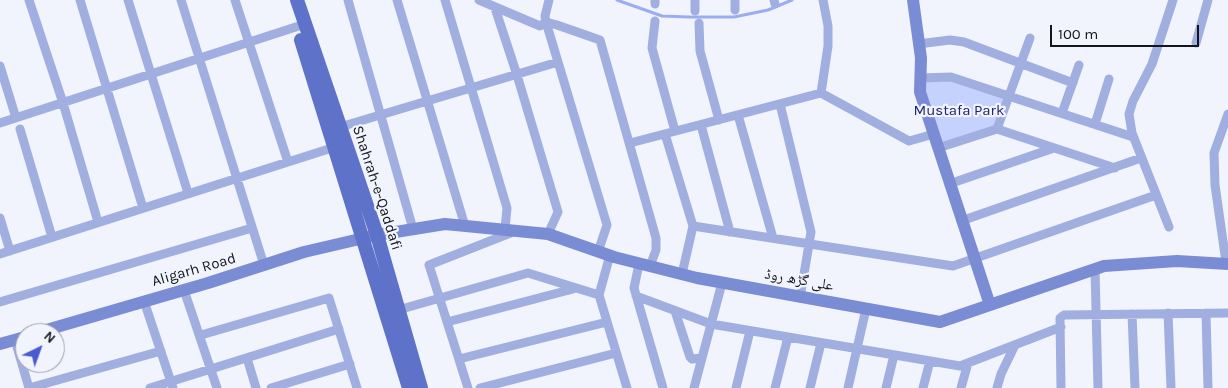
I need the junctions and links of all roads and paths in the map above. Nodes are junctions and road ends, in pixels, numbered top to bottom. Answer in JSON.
{"nodes":[{"id":1,"x":28,"y":0,"type":"edge"},
{"id":2,"x":80,"y":0,"type":"edge"},
{"id":3,"x":128,"y":0,"type":"edge"},
{"id":4,"x":181,"y":0,"type":"edge"},
{"id":5,"x":235,"y":0,"type":"edge"},
{"id":6,"x":287,"y":0,"type":"edge"},
{"id":7,"x":297,"y":0,"type":"edge"},
{"id":8,"x":348,"y":0,"type":"edge"},
{"id":9,"x":397,"y":0,"type":"edge"},
{"id":10,"x":445,"y":0,"type":"edge"},
{"id":11,"x":479,"y":0,"type":"edge"},
{"id":12,"x":549,"y":0,"type":"edge"},
{"id":13,"x":695,"y":0,"type":"edge"},
{"id":14,"x":735,"y":0,"type":"edge"},
{"id":15,"x":823,"y":0,"type":"edge"},
{"id":16,"x":913,"y":0,"type":"edge"},
{"id":17,"x":1173,"y":0,"type":"edge"},
{"id":18,"x":1208,"y":0,"type":"edge"},
{"id":19,"x":495,"y":8,"type":"junction"},
{"id":20,"x":735,"y":10,"type":"dead end"},
{"id":21,"x":695,"y":11,"type":"dead end"},
{"id":22,"x":654,"y":21,"type":"dead end"},
{"id":23,"x":546,"y":22,"type":"junction"},
{"id":24,"x":699,"y":24,"type":"dead end"},
{"id":25,"x":301,"y":25,"type":"junction"},
{"id":26,"x":1030,"y":38,"type":"dead end"},
{"id":27,"x":248,"y":42,"type":"junction"},
{"id":28,"x":1196,"y":43,"type":"dead end"},
{"id":29,"x":918,"y":44,"type":"junction"},
{"id":30,"x":198,"y":59,"type":"junction"},
{"id":31,"x":558,"y":62,"type":"junction"},
{"id":32,"x":1020,"y":63,"type":"junction"},
{"id":33,"x":0,"y":66,"type":"edge"},
{"id":34,"x":1079,"y":66,"type":"dead end"},
{"id":35,"x":152,"y":75,"type":"junction"},
{"id":36,"x":517,"y":75,"type":"junction"},
{"id":37,"x":920,"y":78,"type":"junction"},
{"id":38,"x":1109,"y":79,"type":"dead end"},
{"id":39,"x":1073,"y":83,"type":"junction"},
{"id":40,"x":472,"y":88,"type":"junction"},
{"id":41,"x":107,"y":89,"type":"junction"},
{"id":42,"x":821,"y":93,"type":"junction"},
{"id":43,"x":1009,"y":96,"type":"junction"},
{"id":44,"x":428,"y":102,"type":"junction"},
{"id":45,"x":63,"y":103,"type":"junction"},
{"id":46,"x":780,"y":104,"type":"junction"},
{"id":47,"x":1062,"y":113,"type":"junction"},
{"id":48,"x":1228,"y":114,"type":"edge"},
{"id":49,"x":738,"y":115,"type":"junction"},
{"id":50,"x":381,"y":116,"type":"junction"},
{"id":51,"x":16,"y":118,"type":"junction"},
{"id":52,"x":719,"y":120,"type":"junction"},
{"id":53,"x":0,"y":123,"type":"edge"},
{"id":54,"x":1095,"y":124,"type":"junction"},
{"id":55,"x":701,"y":125,"type":"junction"},
{"id":56,"x":340,"y":127,"type":"junction"},
{"id":57,"x":20,"y":128,"type":"dead end"},
{"id":58,"x":997,"y":129,"type":"junction"},
{"id":59,"x":675,"y":131,"type":"junction"},
{"id":60,"x":666,"y":134,"type":"junction"},
{"id":61,"x":934,"y":134,"type":"junction"},
{"id":62,"x":1133,"y":137,"type":"junction"},
{"id":63,"x":630,"y":143,"type":"junction"},
{"id":64,"x":335,"y":147,"type":"junction"},
{"id":65,"x":938,"y":148,"type":"junction"},
{"id":66,"x":1054,"y":148,"type":"junction"},
{"id":67,"x":1141,"y":158,"type":"junction"},
{"id":68,"x":288,"y":162,"type":"junction"},
{"id":69,"x":1115,"y":168,"type":"junction"},
{"id":70,"x":236,"y":178,"type":"junction"},
{"id":71,"x":949,"y":184,"type":"junction"},
{"id":72,"x":188,"y":193,"type":"junction"},
{"id":73,"x":1156,"y":195,"type":"junction"},
{"id":74,"x":143,"y":208,"type":"junction"},
{"id":75,"x":0,"y":218,"type":"edge"},
{"id":76,"x":98,"y":222,"type":"junction"},
{"id":77,"x":961,"y":222,"type":"junction"},
{"id":78,"x":1224,"y":222,"type":"edge"},
{"id":79,"x":465,"y":226,"type":"junction"},
{"id":80,"x":693,"y":226,"type":"junction"},
{"id":81,"x":1169,"y":227,"type":"dead end"},
{"id":82,"x":252,"y":228,"type":"junction"},
{"id":83,"x":413,"y":229,"type":"junction"},
{"id":84,"x":511,"y":230,"type":"junction"},
{"id":85,"x":730,"y":232,"type":"junction"},
{"id":86,"x":548,"y":234,"type":"junction"},
{"id":87,"x":378,"y":235,"type":"junction"},
{"id":88,"x":52,"y":237,"type":"junction"},
{"id":89,"x":773,"y":238,"type":"junction"},
{"id":90,"x":361,"y":239,"type":"junction"},
{"id":91,"x":810,"y":244,"type":"junction"},
{"id":92,"x":10,"y":251,"type":"junction"},
{"id":93,"x":604,"y":253,"type":"junction"},
{"id":94,"x":0,"y":254,"type":"edge"},
{"id":95,"x":974,"y":258,"type":"junction"},
{"id":96,"x":1227,"y":263,"type":"edge"},
{"id":97,"x":264,"y":265,"type":"junction"},
{"id":98,"x":645,"y":265,"type":"junction"},
{"id":99,"x":1095,"y":269,"type":"junction"},
{"id":100,"x":682,"y":274,"type":"junction"},
{"id":101,"x":722,"y":283,"type":"junction"},
{"id":102,"x":573,"y":289,"type":"junction"},
{"id":103,"x":184,"y":290,"type":"junction"},
{"id":104,"x":599,"y":295,"type":"junction"},
{"id":105,"x":636,"y":296,"type":"junction"},
{"id":106,"x":440,"y":298,"type":"junction"},
{"id":107,"x":800,"y":298,"type":"junction"},
{"id":108,"x":144,"y":301,"type":"junction"},
{"id":109,"x":0,"y":302,"type":"edge"},
{"id":110,"x":990,"y":305,"type":"junction"},
{"id":111,"x":866,"y":309,"type":"junction"},
{"id":112,"x":398,"y":310,"type":"junction"},
{"id":113,"x":675,"y":310,"type":"junction"},
{"id":114,"x":1228,"y":312,"type":"edge"},
{"id":115,"x":1168,"y":313,"type":"junction"},
{"id":116,"x":1206,"y":313,"type":"junction"},
{"id":117,"x":1096,"y":314,"type":"junction"},
{"id":118,"x":1132,"y":314,"type":"junction"},
{"id":119,"x":447,"y":322,"type":"junction"},
{"id":120,"x":607,"y":322,"type":"junction"},
{"id":121,"x":65,"y":324,"type":"edge"},
{"id":122,"x":711,"y":324,"type":"junction"},
{"id":123,"x":1061,"y":327,"type":"junction"},
{"id":124,"x":339,"y":329,"type":"junction"},
{"id":125,"x":750,"y":331,"type":"junction"},
{"id":126,"x":201,"y":335,"type":"junction"},
{"id":127,"x":788,"y":337,"type":"junction"},
{"id":128,"x":15,"y":340,"type":"edge"},
{"id":129,"x":821,"y":343,"type":"junction"},
{"id":130,"x":0,"y":344,"type":"edge"},
{"id":131,"x":1015,"y":344,"type":"junction"},
{"id":132,"x":858,"y":349,"type":"junction"},
{"id":133,"x":161,"y":351,"type":"junction"},
{"id":134,"x":616,"y":353,"type":"junction"},
{"id":135,"x":894,"y":355,"type":"junction"},
{"id":136,"x":247,"y":358,"type":"junction"},
{"id":137,"x":702,"y":358,"type":"junction"},
{"id":138,"x":459,"y":359,"type":"junction"},
{"id":139,"x":930,"y":361,"type":"junction"},
{"id":140,"x":968,"y":363,"type":"junction"},
{"id":141,"x":350,"y":364,"type":"junction"},
{"id":142,"x":211,"y":369,"type":"junction"},
{"id":143,"x":26,"y":373,"type":"edge"},
{"id":144,"x":172,"y":385,"type":"edge"},
{"id":145,"x":29,"y":388,"type":"edge"},
{"id":146,"x":150,"y":388,"type":"edge"},
{"id":147,"x":217,"y":388,"type":"edge"},
{"id":148,"x":256,"y":388,"type":"edge"},
{"id":149,"x":271,"y":388,"type":"edge"},
{"id":150,"x":357,"y":388,"type":"edge"},
{"id":151,"x":409,"y":388,"type":"edge"},
{"id":152,"x":422,"y":388,"type":"edge"},
{"id":153,"x":468,"y":388,"type":"edge"},
{"id":154,"x":480,"y":388,"type":"edge"},
{"id":155,"x":627,"y":388,"type":"edge"},
{"id":156,"x":664,"y":388,"type":"edge"},
{"id":157,"x":694,"y":388,"type":"edge"},
{"id":158,"x":736,"y":388,"type":"edge"},
{"id":159,"x":774,"y":388,"type":"edge"},
{"id":160,"x":810,"y":388,"type":"edge"},
{"id":161,"x":848,"y":388,"type":"edge"},
{"id":162,"x":886,"y":388,"type":"edge"},
{"id":163,"x":924,"y":388,"type":"edge"},
{"id":164,"x":961,"y":388,"type":"edge"},
{"id":165,"x":997,"y":388,"type":"edge"},
{"id":166,"x":1062,"y":388,"type":"edge"},
{"id":167,"x":1098,"y":388,"type":"edge"},
{"id":168,"x":1134,"y":388,"type":"edge"},
{"id":169,"x":1171,"y":388,"type":"edge"},
{"id":170,"x":1208,"y":388,"type":"edge"}],
"edges":[{"from":1,"to":45,"type":"street"},
{"from":2,"to":41,"type":"street"},
{"from":3,"to":35,"type":"street"},
{"from":4,"to":30,"type":"street"},
{"from":5,"to":27,"type":"street"},
{"from":6,"to":25,"type":"main road","name":"Shahrah-e-Qaddafi"},
{"from":7,"to":25,"type":"main road","name":"Shahrah-e-Qaddafi"},
{"from":8,"to":50,"type":"street"},
{"from":9,"to":44,"type":"street"},
{"from":10,"to":40,"type":"street"},
{"from":11,"to":19,"type":"street"},
{"from":12,"to":23,"type":"street"},
{"from":13,"to":21,"type":"street"},
{"from":14,"to":20,"type":"street"},
{"from":15,"to":42,"type":"street"},
{"from":16,"to":29,"type":"main road"},
{"from":17,"to":62,"type":"street"},
{"from":18,"to":28,"type":"street"},
{"from":19,"to":23,"type":"street"},
{"from":19,"to":36,"type":"street"},
{"from":22,"to":59,"type":"street"},
{"from":23,"to":31,"type":"street"},
{"from":23,"to":63,"type":"street"},
{"from":24,"to":52,"type":"street"},
{"from":25,"to":27,"type":"street"},
{"from":25,"to":56,"type":"main road","name":"Shahrah-e-Qaddafi"},
{"from":25,"to":64,"type":"main road","name":"Shahrah-e-Qaddafi"},
{"from":26,"to":32,"type":"street"},
{"from":27,"to":30,"type":"street"},
{"from":27,"to":68,"type":"street"},
{"from":29,"to":32,"type":"street"},
{"from":29,"to":37,"type":"main road"},
{"from":30,"to":35,"type":"street"},
{"from":30,"to":70,"type":"street"},
{"from":31,"to":36,"type":"street"},
{"from":31,"to":93,"type":"street"},
{"from":32,"to":39,"type":"street"},
{"from":32,"to":43,"type":"street"},
{"from":33,"to":51,"type":"street"},
{"from":34,"to":39,"type":"street"},
{"from":35,"to":41,"type":"street"},
{"from":35,"to":72,"type":"street"},
{"from":36,"to":40,"type":"street"},
{"from":36,"to":86,"type":"street"},
{"from":37,"to":43,"type":"street"},
{"from":37,"to":61,"type":"main road"},
{"from":38,"to":54,"type":"street"},
{"from":39,"to":47,"type":"street"},
{"from":40,"to":44,"type":"street"},
{"from":40,"to":84,"type":"street"},
{"from":41,"to":45,"type":"street"},
{"from":41,"to":74,"type":"street"},
{"from":42,"to":46,"type":"street"},
{"from":42,"to":61,"type":"street"},
{"from":43,"to":47,"type":"street"},
{"from":43,"to":58,"type":"street"},
{"from":44,"to":50,"type":"street"},
{"from":44,"to":79,"type":"street"},
{"from":45,"to":51,"type":"street"},
{"from":45,"to":76,"type":"street"},
{"from":46,"to":49,"type":"street"},
{"from":46,"to":91,"type":"street"},
{"from":47,"to":54,"type":"street"},
{"from":48,"to":78,"type":"street"},
{"from":49,"to":52,"type":"street"},
{"from":49,"to":89,"type":"street"},
{"from":50,"to":56,"type":"street"},
{"from":50,"to":83,"type":"street"},
{"from":51,"to":53,"type":"street"},
{"from":52,"to":55,"type":"street"},
{"from":54,"to":62,"type":"street"},
{"from":55,"to":59,"type":"street"},
{"from":55,"to":85,"type":"street"},
{"from":56,"to":87,"type":"main road","name":"Shahrah-e-Qaddafi"},
{"from":57,"to":88,"type":"street"},
{"from":58,"to":65,"type":"street"},
{"from":58,"to":66,"type":"street"},
{"from":59,"to":60,"type":"street"},
{"from":60,"to":63,"type":"street"},
{"from":60,"to":80,"type":"street"},
{"from":61,"to":65,"type":"main road"},
{"from":62,"to":67,"type":"street"},
{"from":63,"to":98,"type":"street"},
{"from":64,"to":68,"type":"street"},
{"from":64,"to":90,"type":"main road","name":"Shahrah-e-Qaddafi"},
{"from":65,"to":71,"type":"main road"},
{"from":66,"to":69,"type":"street"},
{"from":66,"to":71,"type":"street"},
{"from":67,"to":69,"type":"street"},
{"from":67,"to":73,"type":"street"},
{"from":68,"to":70,"type":"street"},
{"from":69,"to":77,"type":"street"},
{"from":70,"to":72,"type":"street"},
{"from":70,"to":82,"type":"street"},
{"from":71,"to":77,"type":"main road"},
{"from":72,"to":74,"type":"street"},
{"from":73,"to":81,"type":"street"},
{"from":73,"to":95,"type":"street"},
{"from":74,"to":76,"type":"street"},
{"from":75,"to":92,"type":"street"},
{"from":76,"to":88,"type":"street"},
{"from":77,"to":95,"type":"main road"},
{"from":78,"to":96,"type":"street"},
{"from":79,"to":83,"type":"main road","name":"علی گڑھ روڈ"},
{"from":79,"to":84,"type":"main road","name":"علی گڑھ روڈ"},
{"from":80,"to":85,"type":"street"},
{"from":80,"to":100,"type":"street"},
{"from":82,"to":97,"type":"street"},
{"from":82,"to":109,"type":"street"},
{"from":83,"to":87,"type":"main road","name":"علی گڑھ روڈ"},
{"from":84,"to":86,"type":"main road","name":"علی گڑھ روڈ"},
{"from":84,"to":106,"type":"street"},
{"from":85,"to":89,"type":"street"},
{"from":86,"to":93,"type":"main road","name":"علی گڑھ روڈ"},
{"from":87,"to":90,"type":"main road","name":"علی گڑھ روڈ"},
{"from":87,"to":112,"type":"main road","name":"Shahrah-e-Qaddafi"},
{"from":88,"to":92,"type":"street"},
{"from":89,"to":91,"type":"street"},
{"from":90,"to":97,"type":"main road","name":"Aligarh Road"},
{"from":90,"to":151,"type":"main road","name":"Shahrah-e-Qaddafi"},
{"from":91,"to":95,"type":"street"},
{"from":91,"to":107,"type":"street"},
{"from":92,"to":94,"type":"street"},
{"from":93,"to":98,"type":"main road","name":"علی گڑھ روڈ"},
{"from":93,"to":104,"type":"street"},
{"from":95,"to":110,"type":"main road"},
{"from":96,"to":99,"type":"main road","name":"علی گڑھ روڈ"},
{"from":97,"to":103,"type":"main road","name":"Aligarh Road"},
{"from":98,"to":100,"type":"main road","name":"علی گڑھ روڈ"},
{"from":98,"to":105,"type":"street"},
{"from":99,"to":110,"type":"main road","name":"علی گڑھ روڈ"},
{"from":99,"to":117,"type":"street"},
{"from":100,"to":101,"type":"main road","name":"علی گڑھ روڈ"},
{"from":101,"to":107,"type":"main road","name":"علی گڑھ روڈ"},
{"from":101,"to":122,"type":"street"},
{"from":102,"to":104,"type":"street"},
{"from":102,"to":106,"type":"street"},
{"from":102,"to":119,"type":"street"},
{"from":103,"to":108,"type":"main road","name":"Aligarh Road"},
{"from":103,"to":126,"type":"street"},
{"from":104,"to":120,"type":"street"},
{"from":105,"to":113,"type":"street"},
{"from":105,"to":156,"type":"street"},
{"from":106,"to":112,"type":"street"},
{"from":106,"to":119,"type":"street"},
{"from":107,"to":111,"type":"main road","name":"علی گڑھ روڈ"},
{"from":108,"to":121,"type":"main road","name":"Aligarh Road"},
{"from":108,"to":133,"type":"street"},
{"from":110,"to":111,"type":"main road","name":"علی گڑھ روڈ"},
{"from":111,"to":132,"type":"street"},
{"from":112,"to":152,"type":"main road","name":"Shahrah-e-Qaddafi"},
{"from":113,"to":122,"type":"street"},
{"from":113,"to":137,"type":"street"},
{"from":114,"to":116,"type":"street"},
{"from":115,"to":116,"type":"street"},
{"from":115,"to":118,"type":"street"},
{"from":115,"to":169,"type":"street"},
{"from":116,"to":170,"type":"street"},
{"from":117,"to":118,"type":"street"},
{"from":117,"to":123,"type":"street"},
{"from":117,"to":167,"type":"street"},
{"from":118,"to":168,"type":"street"},
{"from":119,"to":138,"type":"street"},
{"from":120,"to":134,"type":"street"},
{"from":120,"to":138,"type":"street"},
{"from":122,"to":125,"type":"street"},
{"from":122,"to":137,"type":"street"},
{"from":123,"to":131,"type":"street"},
{"from":123,"to":166,"type":"street"},
{"from":124,"to":126,"type":"street"},
{"from":124,"to":136,"type":"street"},
{"from":124,"to":141,"type":"street"},
{"from":125,"to":127,"type":"street"},
{"from":125,"to":158,"type":"street"},
{"from":126,"to":142,"type":"street"},
{"from":127,"to":129,"type":"street"},
{"from":127,"to":159,"type":"street"},
{"from":128,"to":130,"type":"main road"},
{"from":129,"to":132,"type":"street"},
{"from":129,"to":160,"type":"street"},
{"from":131,"to":140,"type":"street"},
{"from":131,"to":165,"type":"street"},
{"from":132,"to":135,"type":"street"},
{"from":132,"to":161,"type":"street"},
{"from":133,"to":144,"type":"street"},
{"from":133,"to":145,"type":"street"},
{"from":134,"to":154,"type":"street"},
{"from":134,"to":155,"type":"street"},
{"from":135,"to":139,"type":"street"},
{"from":135,"to":162,"type":"street"},
{"from":136,"to":142,"type":"street"},
{"from":136,"to":148,"type":"street"},
{"from":137,"to":157,"type":"street"},
{"from":138,"to":153,"type":"street"},
{"from":139,"to":140,"type":"street"},
{"from":139,"to":163,"type":"street"},
{"from":140,"to":164,"type":"street"},
{"from":141,"to":149,"type":"street"},
{"from":141,"to":150,"type":"street"},
{"from":142,"to":144,"type":"street"},
{"from":142,"to":147,"type":"street"},
{"from":143,"to":145,"type":"street"},
{"from":144,"to":146,"type":"street"}]}
